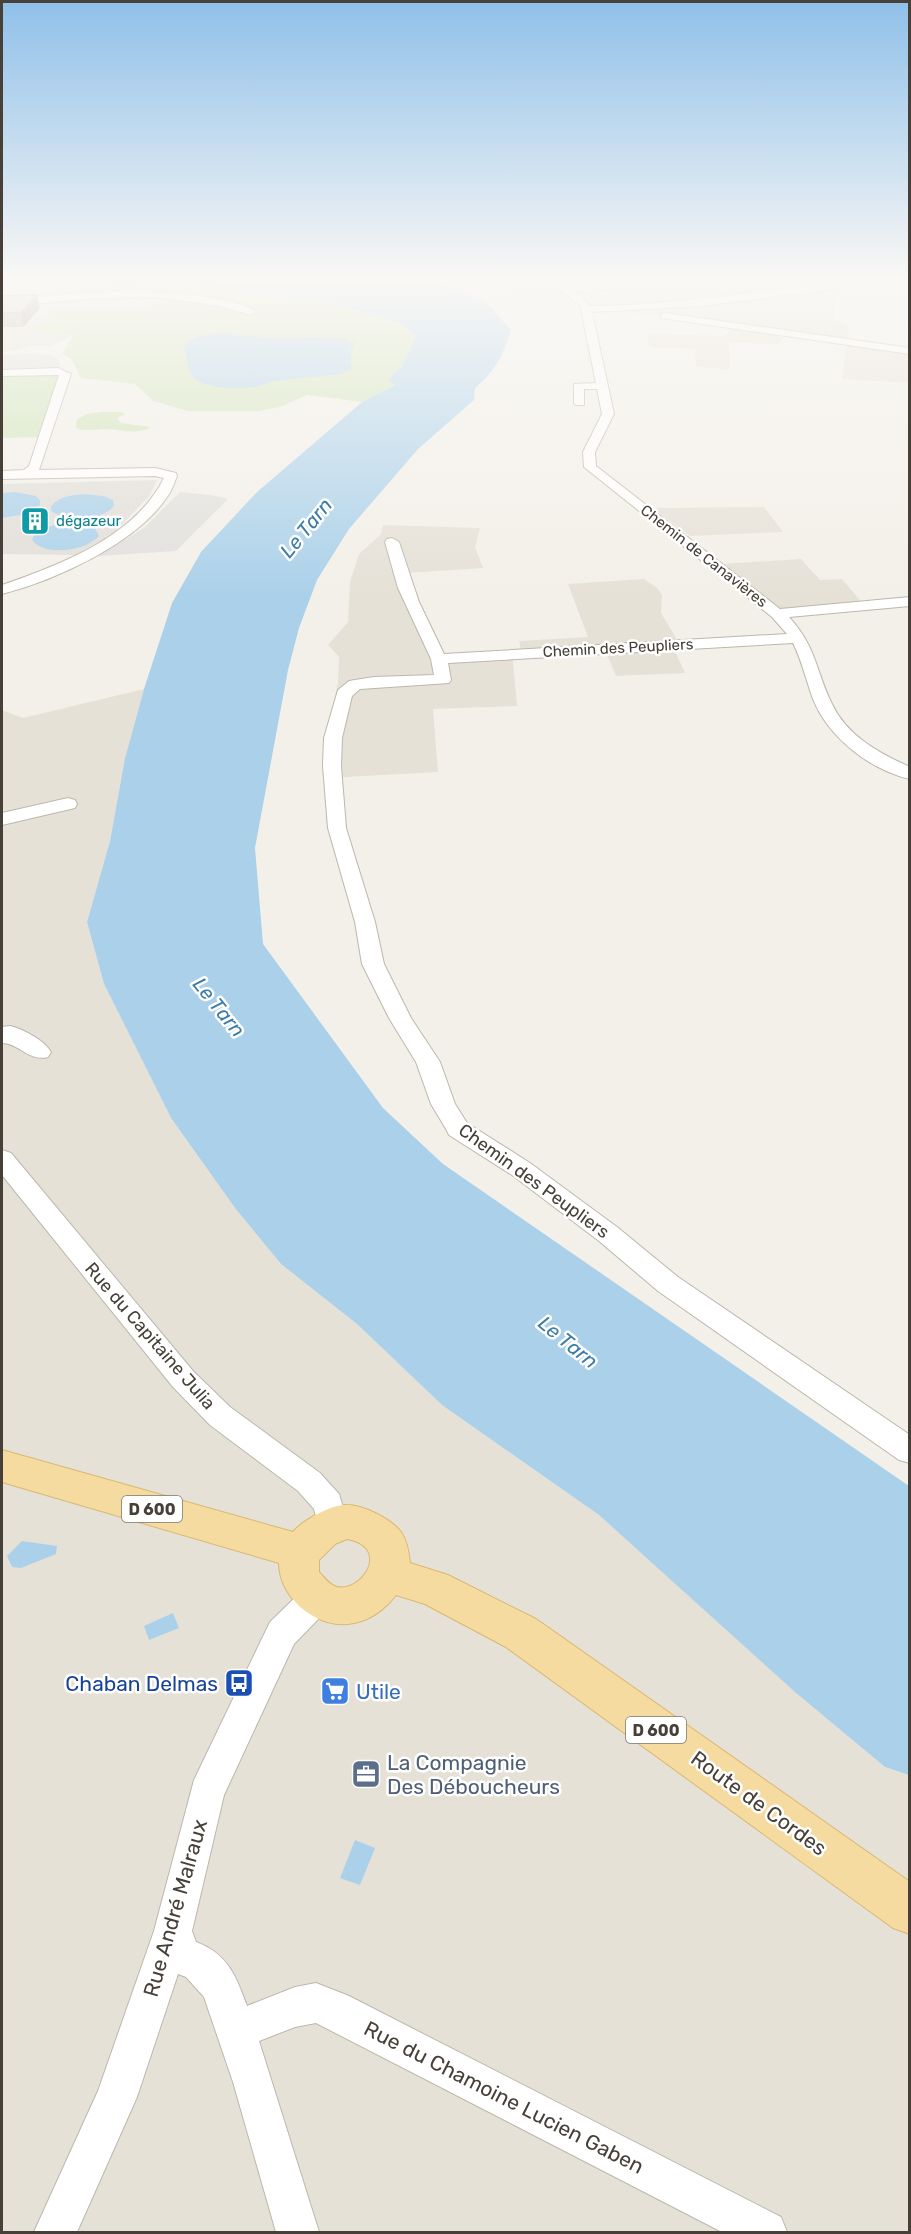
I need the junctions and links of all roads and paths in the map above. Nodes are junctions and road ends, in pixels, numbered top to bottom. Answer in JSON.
{"nodes":[{"id":1,"x":61,"y":385,"type":"edge"},
{"id":2,"x":602,"y":385,"type":"edge"},
{"id":3,"x":604,"y":392,"type":"junction"},
{"id":4,"x":579,"y":400,"type":"dead end"},
{"id":5,"x":28,"y":474,"type":"junction"},
{"id":6,"x":2,"y":475,"type":"edge"},
{"id":7,"x":392,"y":542,"type":"dead end"},
{"id":8,"x":2,"y":590,"type":"edge"},
{"id":9,"x":909,"y":601,"type":"edge"},
{"id":10,"x":777,"y":614,"type":"junction"},
{"id":11,"x":798,"y":638,"type":"junction"},
{"id":12,"x":439,"y":659,"type":"junction"},
{"id":13,"x":909,"y":774,"type":"edge"},
{"id":14,"x":68,"y":804,"type":"dead end"},
{"id":15,"x":2,"y":819,"type":"edge"},
{"id":16,"x":2,"y":1034,"type":"edge"},
{"id":17,"x":40,"y":1052,"type":"dead end"},
{"id":18,"x":2,"y":1159,"type":"edge"},
{"id":19,"x":909,"y":1451,"type":"edge"},
{"id":20,"x":2,"y":1466,"type":"edge"},
{"id":21,"x":333,"y":1524,"type":"junction"},
{"id":22,"x":302,"y":1552,"type":"junction"},
{"id":23,"x":389,"y":1575,"type":"junction"},
{"id":24,"x":317,"y":1598,"type":"junction"},
{"id":25,"x":909,"y":1911,"type":"edge"},
{"id":26,"x":173,"y":1931,"type":"junction"},
{"id":27,"x":235,"y":2030,"type":"junction"},
{"id":28,"x":55,"y":2232,"type":"edge"},
{"id":29,"x":297,"y":2232,"type":"edge"},
{"id":30,"x":766,"y":2232,"type":"edge"}],
"edges":[{"from":1,"to":5,"type":"street"},
{"from":2,"to":3,"type":"street","name":"Chemin de Canavières"},
{"from":3,"to":4,"type":"street"},
{"from":3,"to":10,"type":"street","name":"Chemin de Canavières"},
{"from":5,"to":6,"type":"street"},
{"from":5,"to":8,"type":"street"},
{"from":7,"to":12,"type":"street"},
{"from":9,"to":10,"type":"street"},
{"from":10,"to":11,"type":"street","name":"Chemin de Canavières"},
{"from":11,"to":12,"type":"street","name":"Chemin des Peupliers"},
{"from":11,"to":13,"type":"street","name":"Chemin de Canavières"},
{"from":12,"to":19,"type":"street","name":"Chemin des Peupliers"},
{"from":14,"to":15,"type":"street"},
{"from":16,"to":17,"type":"street"},
{"from":18,"to":21,"type":"street","name":"Rue du Capitaine Julia"},
{"from":20,"to":22,"type":"main road","number":"D 600"},
{"from":21,"to":22,"type":"main road"},
{"from":21,"to":23,"type":"main road"},
{"from":22,"to":24,"type":"main road"},
{"from":23,"to":24,"type":"main road"},
{"from":23,"to":25,"type":"main road","name":"Route de Cordes","number":"D 600"},
{"from":24,"to":26,"type":"street","name":"Rue André Malraux"},
{"from":26,"to":27,"type":"street"},
{"from":26,"to":28,"type":"street","name":"Rue André Malraux"},
{"from":27,"to":29,"type":"street"},
{"from":27,"to":30,"type":"street","name":"Rue du Chamoine Lucien Gaben"}]}
